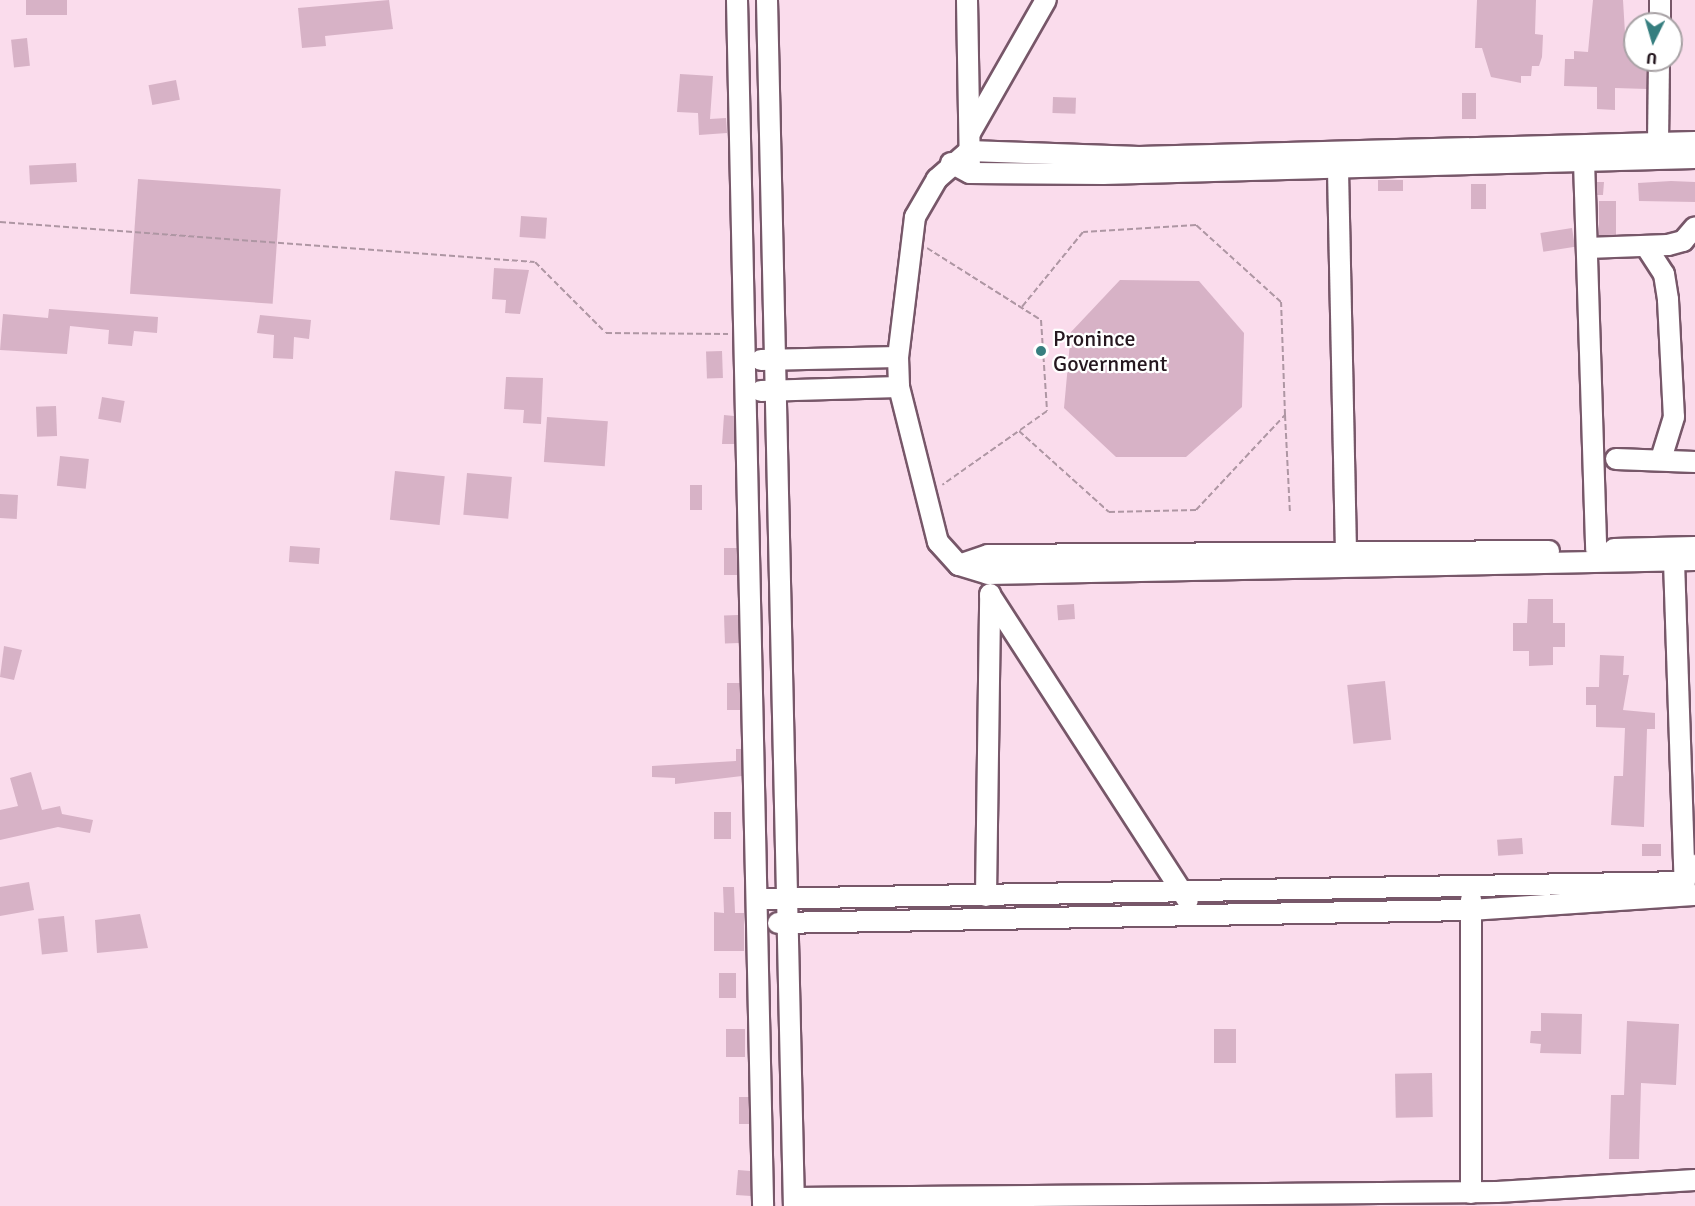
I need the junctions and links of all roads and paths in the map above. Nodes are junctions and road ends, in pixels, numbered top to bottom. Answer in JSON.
{"nodes":[{"id":1,"x":737,"y":0,"type":"edge"},
{"id":2,"x":767,"y":0,"type":"edge"},
{"id":3,"x":967,"y":0,"type":"edge"},
{"id":4,"x":1046,"y":0,"type":"edge"},
{"id":5,"x":1659,"y":72,"type":"edge"},
{"id":6,"x":1695,"y":142,"type":"edge"},
{"id":7,"x":969,"y":143,"type":"junction"},
{"id":8,"x":1658,"y":143,"type":"junction"},
{"id":9,"x":1695,"y":158,"type":"edge"},
{"id":10,"x":1584,"y":161,"type":"junction"},
{"id":11,"x":951,"y":163,"type":"junction"},
{"id":12,"x":1338,"y":170,"type":"junction"},
{"id":13,"x":970,"y":173,"type":"junction"},
{"id":14,"x":0,"y":222,"type":"edge"},
{"id":15,"x":1695,"y":227,"type":"edge"},
{"id":16,"x":912,"y":238,"type":"junction"},
{"id":17,"x":1587,"y":248,"type":"junction"},
{"id":18,"x":1647,"y":248,"type":"junction"},
{"id":19,"x":1021,"y":308,"type":"junction"},
{"id":20,"x":745,"y":334,"type":"junction"},
{"id":21,"x":898,"y":357,"type":"junction"},
{"id":22,"x":773,"y":359,"type":"junction"},
{"id":23,"x":746,"y":360,"type":"junction"},
{"id":24,"x":899,"y":387,"type":"junction"},
{"id":25,"x":774,"y":391,"type":"junction"},
{"id":26,"x":747,"y":392,"type":"junction"},
{"id":27,"x":1285,"y":415,"type":"junction"},
{"id":28,"x":1019,"y":431,"type":"junction"},
{"id":29,"x":1616,"y":459,"type":"dead end"},
{"id":30,"x":1661,"y":459,"type":"junction"},
{"id":31,"x":1695,"y":462,"type":"edge"},
{"id":32,"x":926,"y":497,"type":"junction"},
{"id":33,"x":1290,"y":514,"type":"dead end"},
{"id":34,"x":1695,"y":546,"type":"edge"},
{"id":35,"x":1596,"y":550,"type":"junction"},
{"id":36,"x":1346,"y":551,"type":"junction"},
{"id":37,"x":1695,"y":560,"type":"edge"},
{"id":38,"x":1674,"y":561,"type":"junction"},
{"id":39,"x":988,"y":564,"type":"junction"},
{"id":40,"x":990,"y":595,"type":"junction"},
{"id":41,"x":1695,"y":865,"type":"edge"},
{"id":42,"x":1473,"y":887,"type":"junction"},
{"id":43,"x":1184,"y":891,"type":"junction"},
{"id":44,"x":1691,"y":894,"type":"edge"},
{"id":45,"x":986,"y":896,"type":"junction"},
{"id":46,"x":759,"y":899,"type":"junction"},
{"id":47,"x":789,"y":899,"type":"junction"},
{"id":48,"x":1469,"y":910,"type":"junction"},
{"id":49,"x":1194,"y":915,"type":"junction"},
{"id":50,"x":788,"y":923,"type":"junction"},
{"id":51,"x":760,"y":924,"type":"junction"},
{"id":52,"x":1695,"y":1180,"type":"edge"},
{"id":53,"x":1471,"y":1193,"type":"junction"},
{"id":54,"x":794,"y":1202,"type":"edge"},
{"id":55,"x":763,"y":1206,"type":"edge"}],
"edges":[{"from":1,"to":20,"type":"street"},
{"from":2,"to":22,"type":"street"},
{"from":3,"to":7,"type":"street"},
{"from":4,"to":7,"type":"street"},
{"from":5,"to":8,"type":"street"},
{"from":6,"to":8,"type":"street"},
{"from":7,"to":8,"type":"street"},
{"from":7,"to":11,"type":"street"},
{"from":7,"to":13,"type":"street"},
{"from":9,"to":10,"type":"street"},
{"from":10,"to":12,"type":"street"},
{"from":10,"to":17,"type":"street"},
{"from":11,"to":13,"type":"street"},
{"from":11,"to":16,"type":"street"},
{"from":12,"to":13,"type":"street"},
{"from":12,"to":36,"type":"street"},
{"from":14,"to":20,"type":"path"},
{"from":15,"to":18,"type":"street"},
{"from":16,"to":19,"type":"path"},
{"from":16,"to":21,"type":"street"},
{"from":17,"to":18,"type":"street"},
{"from":17,"to":35,"type":"street"},
{"from":18,"to":30,"type":"street"},
{"from":19,"to":27,"type":"path"},
{"from":19,"to":28,"type":"path"},
{"from":20,"to":23,"type":"street"},
{"from":21,"to":22,"type":"street"},
{"from":21,"to":24,"type":"street"},
{"from":22,"to":23,"type":"street"},
{"from":22,"to":25,"type":"street"},
{"from":23,"to":26,"type":"street"},
{"from":24,"to":25,"type":"street"},
{"from":24,"to":32,"type":"street"},
{"from":25,"to":26,"type":"street"},
{"from":25,"to":47,"type":"street"},
{"from":26,"to":46,"type":"street"},
{"from":27,"to":28,"type":"path"},
{"from":27,"to":33,"type":"path"},
{"from":28,"to":32,"type":"path"},
{"from":29,"to":30,"type":"street"},
{"from":30,"to":31,"type":"street"},
{"from":32,"to":39,"type":"street"},
{"from":34,"to":35,"type":"street"},
{"from":35,"to":36,"type":"street"},
{"from":36,"to":39,"type":"street"},
{"from":37,"to":38,"type":"street"},
{"from":38,"to":39,"type":"street"},
{"from":38,"to":44,"type":"street"},
{"from":39,"to":40,"type":"street"},
{"from":40,"to":43,"type":"street"},
{"from":40,"to":45,"type":"street"},
{"from":41,"to":44,"type":"street"},
{"from":42,"to":43,"type":"street"},
{"from":42,"to":44,"type":"street"},
{"from":42,"to":48,"type":"street"},
{"from":43,"to":45,"type":"street"},
{"from":43,"to":49,"type":"street"},
{"from":44,"to":48,"type":"street"},
{"from":45,"to":47,"type":"street"},
{"from":46,"to":47,"type":"street"},
{"from":46,"to":51,"type":"street"},
{"from":47,"to":50,"type":"street"},
{"from":48,"to":49,"type":"street"},
{"from":48,"to":53,"type":"street"},
{"from":49,"to":50,"type":"street"},
{"from":50,"to":51,"type":"street"},
{"from":50,"to":54,"type":"street"},
{"from":51,"to":55,"type":"street"},
{"from":52,"to":53,"type":"street"},
{"from":53,"to":54,"type":"street"}]}
